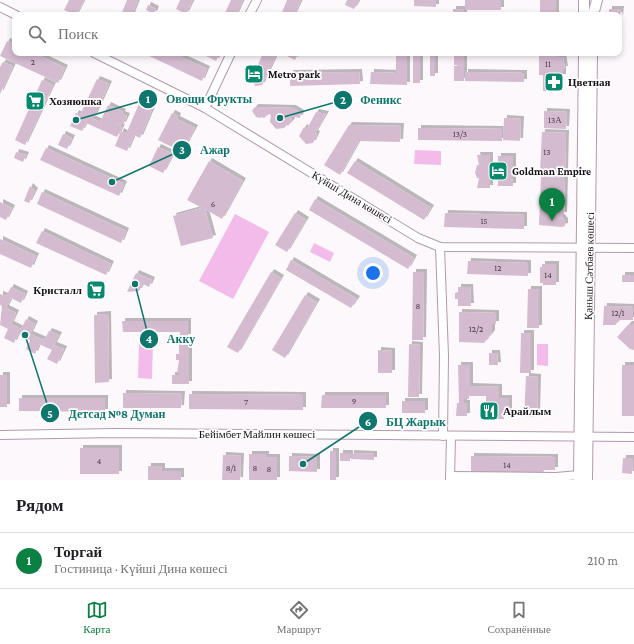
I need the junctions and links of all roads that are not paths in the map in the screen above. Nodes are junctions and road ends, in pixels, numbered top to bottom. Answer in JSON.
{"nodes":[{"id":1,"x":256,"y":0,"type":"edge"},
{"id":2,"x":584,"y":0,"type":"edge"},
{"id":3,"x":592,"y":0,"type":"edge"},
{"id":4,"x":597,"y":0,"type":"edge"},
{"id":5,"x":0,"y":7,"type":"edge"},
{"id":6,"x":250,"y":12,"type":"edge"},
{"id":7,"x":584,"y":12,"type":"edge"},
{"id":8,"x":593,"y":12,"type":"edge"},
{"id":9,"x":594,"y":12,"type":"edge"},
{"id":10,"x":12,"y":13,"type":"edge"},
{"id":11,"x":100,"y":56,"type":"edge"},
{"id":12,"x":230,"y":56,"type":"edge"},
{"id":13,"x":584,"y":56,"type":"edge"},
{"id":14,"x":592,"y":56,"type":"edge"},
{"id":15,"x":206,"y":108,"type":"junction"},
{"id":16,"x":440,"y":247,"type":"junction"},
{"id":17,"x":585,"y":248,"type":"junction"},
{"id":18,"x":634,"y":248,"type":"edge"},
{"id":19,"x":0,"y":435,"type":"edge"},
{"id":20,"x":447,"y":436,"type":"junction"},
{"id":21,"x":583,"y":436,"type":"junction"},
{"id":22,"x":634,"y":437,"type":"edge"},
{"id":23,"x":450,"y":478,"type":"edge"},
{"id":24,"x":551,"y":478,"type":"edge"},
{"id":25,"x":581,"y":478,"type":"edge"}],
"edges":[{"from":1,"to":6,"type":"street"},
{"from":2,"to":7,"type":"main road"},
{"from":3,"to":8,"type":"main road"},
{"from":4,"to":9,"type":"main road"},
{"from":5,"to":10,"type":"street"},
{"from":11,"to":15,"type":"street","name":"Күйші Дина көшесі"},
{"from":12,"to":15,"type":"street"},
{"from":13,"to":17,"type":"main road","name":"Қаныш Сәтбаев көшесі"},
{"from":14,"to":17,"type":"main road","name":"Қаныш Сәтбаев көшесі"},
{"from":15,"to":16,"type":"street","name":"Күйші Дина көшесі"},
{"from":16,"to":17,"type":"street","name":"Күйші Дина көшесі"},
{"from":16,"to":20,"type":"street"},
{"from":17,"to":18,"type":"street","name":"Күйші Дина көшесі"},
{"from":17,"to":21,"type":"main road","name":"Қаныш Сәтбаев көшесі"},
{"from":19,"to":20,"type":"street","name":"Бейімбет Майлин көшесі"},
{"from":20,"to":21,"type":"street","name":"Бейімбет Майлин көшесі"},
{"from":20,"to":23,"type":"street"},
{"from":21,"to":22,"type":"street","name":"Бейімбет Майлин көшесі"},
{"from":21,"to":25,"type":"main road","name":"Қаныш Сәтбаев көшесі"},
{"from":23,"to":24,"type":"street"},
{"from":24,"to":25,"type":"street"}]}
